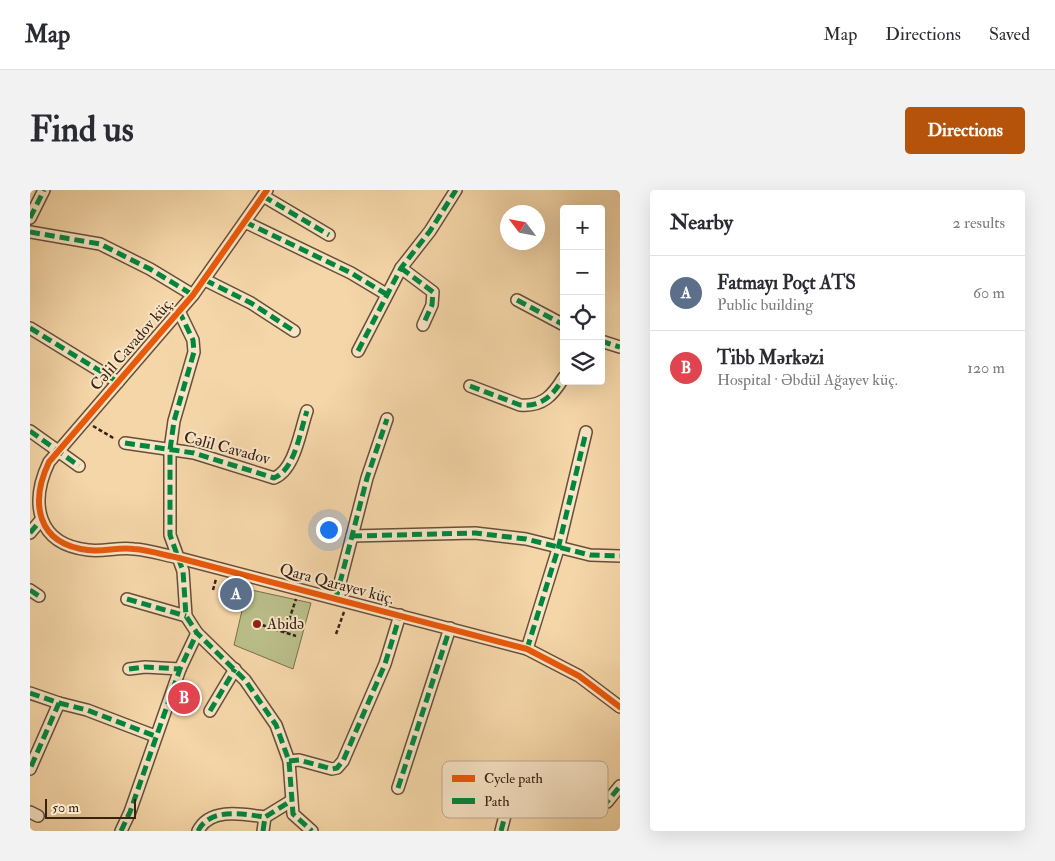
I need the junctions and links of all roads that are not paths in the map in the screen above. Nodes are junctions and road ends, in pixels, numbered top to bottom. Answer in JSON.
{"nodes":[{"id":1,"x":44,"y":190,"type":"edge"},
{"id":2,"x":456,"y":190,"type":"edge"},
{"id":3,"x":265,"y":193,"type":"edge"},
{"id":4,"x":30,"y":218,"type":"edge"},
{"id":5,"x":245,"y":222,"type":"junction"},
{"id":6,"x":30,"y":232,"type":"edge"},
{"id":7,"x":329,"y":236,"type":"dead end"},
{"id":8,"x":401,"y":268,"type":"junction"},
{"id":9,"x":205,"y":280,"type":"junction"},
{"id":10,"x":386,"y":294,"type":"junction"},
{"id":11,"x":193,"y":295,"type":"junction"},
{"id":12,"x":517,"y":300,"type":"dead end"},
{"id":13,"x":179,"y":311,"type":"junction"},
{"id":14,"x":560,"y":323,"type":"edge"},
{"id":15,"x":423,"y":325,"type":"dead end"},
{"id":16,"x":30,"y":328,"type":"edge"},
{"id":17,"x":294,"y":331,"type":"dead end"},
{"id":18,"x":605,"y":343,"type":"edge"},
{"id":19,"x":620,"y":347,"type":"edge"},
{"id":20,"x":358,"y":351,"type":"dead end"},
{"id":21,"x":118,"y":382,"type":"junction"},
{"id":22,"x":560,"y":383,"type":"edge"},
{"id":23,"x":470,"y":386,"type":"dead end"},
{"id":24,"x":307,"y":411,"type":"dead end"},
{"id":25,"x":387,"y":419,"type":"dead end"},
{"id":26,"x":30,"y":431,"type":"edge"},
{"id":27,"x":586,"y":432,"type":"dead end"},
{"id":28,"x":125,"y":443,"type":"road end"},
{"id":29,"x":170,"y":450,"type":"junction"},
{"id":30,"x":57,"y":451,"type":"junction"},
{"id":31,"x":79,"y":466,"type":"dead end"},
{"id":32,"x":35,"y":521,"type":"edge"},
{"id":33,"x":30,"y":533,"type":"edge"},
{"id":34,"x":352,"y":536,"type":"junction"},
{"id":35,"x":558,"y":549,"type":"junction"},
{"id":36,"x":620,"y":556,"type":"edge"},
{"id":37,"x":179,"y":558,"type":"junction"},
{"id":38,"x":336,"y":598,"type":"junction"},
{"id":39,"x":127,"y":600,"type":"dead end"},
{"id":40,"x":400,"y":615,"type":"junction"},
{"id":41,"x":186,"y":616,"type":"junction"},
{"id":42,"x":450,"y":628,"type":"junction"},
{"id":43,"x":196,"y":633,"type":"junction"},
{"id":44,"x":527,"y":649,"type":"junction"},
{"id":45,"x":129,"y":669,"type":"dead end"},
{"id":46,"x":180,"y":669,"type":"junction"},
{"id":47,"x":235,"y":669,"type":"junction"},
{"id":48,"x":30,"y":693,"type":"edge"},
{"id":49,"x":59,"y":703,"type":"junction"},
{"id":50,"x":620,"y":707,"type":"edge"},
{"id":51,"x":210,"y":711,"type":"dead end"},
{"id":52,"x":155,"y":736,"type":"junction"},
{"id":53,"x":289,"y":761,"type":"junction"},
{"id":54,"x":30,"y":769,"type":"edge"},
{"id":55,"x":620,"y":786,"type":"edge"},
{"id":56,"x":398,"y":788,"type":"dead end"},
{"id":57,"x":291,"y":801,"type":"junction"},
{"id":58,"x":608,"y":801,"type":"edge"},
{"id":59,"x":265,"y":818,"type":"junction"},
{"id":60,"x":504,"y":818,"type":"edge"},
{"id":61,"x":121,"y":831,"type":"edge"},
{"id":62,"x":198,"y":831,"type":"edge"},
{"id":63,"x":263,"y":831,"type":"edge"},
{"id":64,"x":312,"y":831,"type":"edge"},
{"id":65,"x":501,"y":831,"type":"edge"}],
"edges":[{"from":1,"to":4,"type":"street"},
{"from":2,"to":8,"type":"street"},
{"from":3,"to":5,"type":"street","name":"Cəlil Cavadov küç."},
{"from":3,"to":7,"type":"street"},
{"from":5,"to":9,"type":"street","name":"Cəlil Cavadov küç."},
{"from":5,"to":10,"type":"street"},
{"from":6,"to":11,"type":"street"},
{"from":8,"to":10,"type":"street"},
{"from":8,"to":15,"type":"street"},
{"from":9,"to":11,"type":"street","name":"Cəlil Cavadov küç."},
{"from":9,"to":17,"type":"street"},
{"from":10,"to":20,"type":"street"},
{"from":11,"to":13,"type":"street","name":"Cəlil Cavadov küç."},
{"from":12,"to":14,"type":"street"},
{"from":13,"to":21,"type":"street","name":"Cəlil Cavadov küç."},
{"from":13,"to":29,"type":"street"},
{"from":16,"to":21,"type":"street"},
{"from":18,"to":19,"type":"street"},
{"from":21,"to":30,"type":"street","name":"Cəlil Cavadov küç."},
{"from":22,"to":23,"type":"street"},
{"from":24,"to":29,"type":"street","name":"Cəlil Cavadov"},
{"from":25,"to":34,"type":"street"},
{"from":26,"to":30,"type":"street"},
{"from":27,"to":35,"type":"street"},
{"from":28,"to":29,"type":"street","name":"Cəlil Cavadov"},
{"from":29,"to":37,"type":"street"},
{"from":30,"to":31,"type":"street"},
{"from":30,"to":32,"type":"street","name":"Cəlil Cavadov küç."},
{"from":32,"to":33,"type":"street"},
{"from":32,"to":37,"type":"street","name":"Qara Qarayev küç."},
{"from":34,"to":35,"type":"street"},
{"from":34,"to":38,"type":"street"},
{"from":35,"to":36,"type":"street"},
{"from":35,"to":44,"type":"street"},
{"from":37,"to":38,"type":"street","name":"Qara Qarayev küç."},
{"from":37,"to":41,"type":"street"},
{"from":38,"to":40,"type":"street","name":"Qara Qarayev küç."},
{"from":39,"to":41,"type":"street"},
{"from":40,"to":42,"type":"street","name":"Qara Qarayev küç."},
{"from":40,"to":53,"type":"street"},
{"from":41,"to":43,"type":"street"},
{"from":42,"to":44,"type":"street","name":"Qara Qarayev küç."},
{"from":42,"to":56,"type":"street"},
{"from":43,"to":46,"type":"street"},
{"from":43,"to":47,"type":"street"},
{"from":44,"to":50,"type":"street","name":"Qara Qarayev küç."},
{"from":45,"to":46,"type":"street"},
{"from":46,"to":52,"type":"street"},
{"from":47,"to":51,"type":"street"},
{"from":47,"to":53,"type":"street"},
{"from":48,"to":49,"type":"street"},
{"from":49,"to":52,"type":"street"},
{"from":49,"to":54,"type":"street"},
{"from":52,"to":61,"type":"street"},
{"from":53,"to":57,"type":"street"},
{"from":55,"to":58,"type":"street"},
{"from":57,"to":59,"type":"street"},
{"from":57,"to":64,"type":"street"},
{"from":59,"to":62,"type":"street"},
{"from":59,"to":63,"type":"street"},
{"from":60,"to":65,"type":"street"}]}
